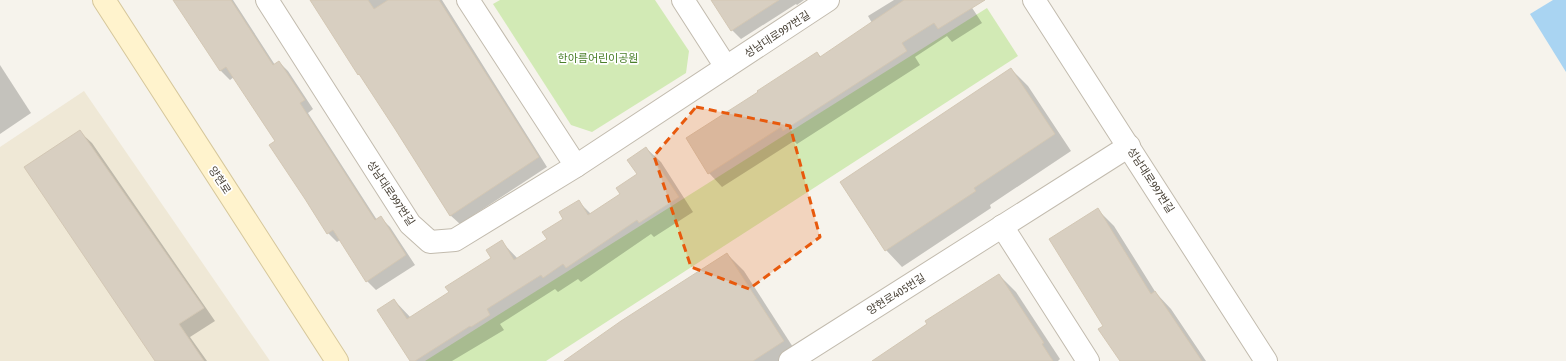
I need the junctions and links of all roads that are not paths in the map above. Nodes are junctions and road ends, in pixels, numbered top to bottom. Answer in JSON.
{"nodes":[{"id":1,"x":104,"y":0,"type":"edge"},
{"id":2,"x":267,"y":0,"type":"edge"},
{"id":3,"x":468,"y":0,"type":"edge"},
{"id":4,"x":683,"y":0,"type":"edge"},
{"id":5,"x":828,"y":0,"type":"edge"},
{"id":6,"x":1034,"y":0,"type":"edge"},
{"id":7,"x":726,"y":67,"type":"junction"},
{"id":8,"x":1129,"y":146,"type":"junction"},
{"id":9,"x":576,"y":166,"type":"junction"},
{"id":10,"x":1002,"y":226,"type":"junction"},
{"id":11,"x":337,"y":361,"type":"edge"},
{"id":12,"x":790,"y":361,"type":"edge"},
{"id":13,"x":1088,"y":361,"type":"edge"},
{"id":14,"x":1266,"y":361,"type":"edge"}],
"edges":[{"from":1,"to":11,"type":"main road","name":"양현로"},
{"from":2,"to":9,"type":"street","name":"성남대로997번길"},
{"from":3,"to":9,"type":"street"},
{"from":4,"to":7,"type":"street"},
{"from":5,"to":7,"type":"street","name":"성남대로997번길"},
{"from":6,"to":8,"type":"street","name":"성남대로997번길"},
{"from":7,"to":9,"type":"street","name":"성남대로997번길"},
{"from":8,"to":10,"type":"street","name":"양현로405번길"},
{"from":8,"to":14,"type":"street","name":"성남대로997번길"},
{"from":10,"to":12,"type":"street","name":"양현로405번길"},
{"from":10,"to":13,"type":"street"}]}
